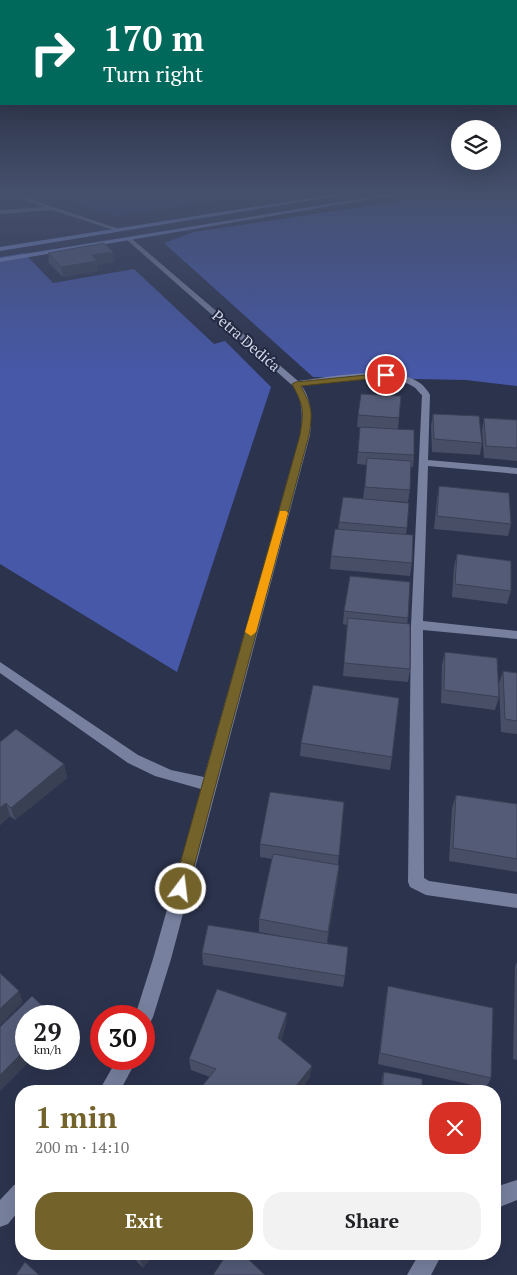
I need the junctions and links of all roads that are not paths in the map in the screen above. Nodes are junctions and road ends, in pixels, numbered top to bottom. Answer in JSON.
{"nodes":[{"id":1,"x":40,"y":254,"type":"edge"},
{"id":2,"x":146,"y":254,"type":"edge"},
{"id":3,"x":0,"y":260,"type":"edge"},
{"id":4,"x":296,"y":384,"type":"junction"},
{"id":5,"x":424,"y":463,"type":"junction"},
{"id":6,"x":517,"y":471,"type":"edge"},
{"id":7,"x":417,"y":624,"type":"junction"},
{"id":8,"x":517,"y":635,"type":"edge"},
{"id":9,"x":0,"y":667,"type":"edge"},
{"id":10,"x":209,"y":784,"type":"junction"},
{"id":11,"x":517,"y":901,"type":"edge"},
{"id":12,"x":148,"y":1005,"type":"edge"},
{"id":13,"x":121,"y":1070,"type":"edge"},
{"id":14,"x":113,"y":1085,"type":"edge"},
{"id":15,"x":517,"y":1190,"type":"edge"},
{"id":16,"x":501,"y":1196,"type":"edge"},
{"id":17,"x":15,"y":1199,"type":"edge"},
{"id":18,"x":0,"y":1216,"type":"edge"},
{"id":19,"x":428,"y":1260,"type":"edge"},
{"id":20,"x":418,"y":1275,"type":"edge"}],
"edges":[{"from":1,"to":3,"type":"main road"},
{"from":2,"to":4,"type":"street","name":"Petra Dedića"},
{"from":4,"to":5,"type":"street"},
{"from":4,"to":10,"type":"street","name":"Petra Dedića"},
{"from":5,"to":6,"type":"street"},
{"from":5,"to":7,"type":"street"},
{"from":7,"to":8,"type":"street"},
{"from":7,"to":11,"type":"street"},
{"from":9,"to":10,"type":"street"},
{"from":10,"to":12,"type":"street","name":"Petra Dedića"},
{"from":13,"to":14,"type":"street"},
{"from":15,"to":16,"type":"street"},
{"from":17,"to":18,"type":"street"},
{"from":19,"to":20,"type":"street"}]}
